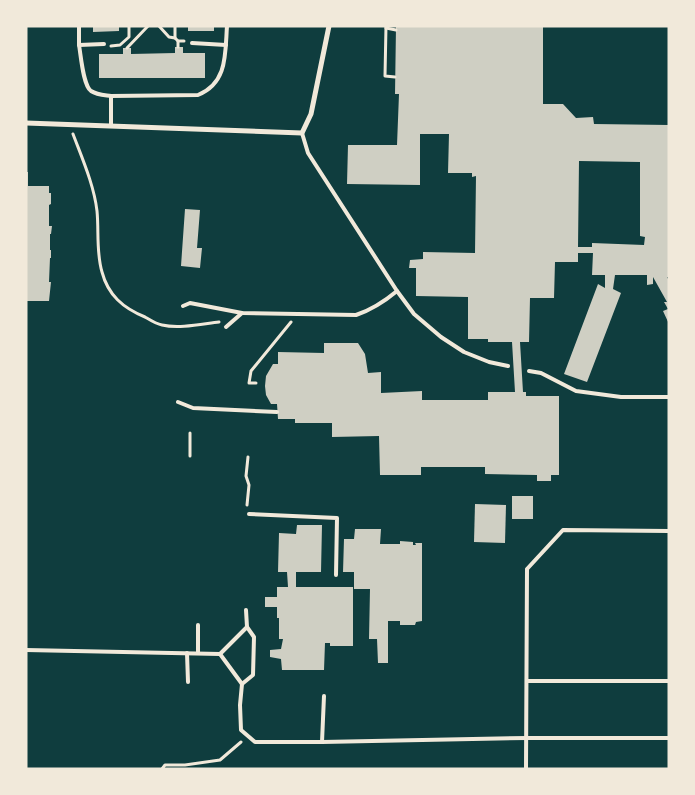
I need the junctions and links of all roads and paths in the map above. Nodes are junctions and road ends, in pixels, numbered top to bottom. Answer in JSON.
{"nodes":[{"id":1,"x":79,"y":26,"type":"edge"},
{"id":2,"x":129,"y":26,"type":"edge"},
{"id":3,"x":148,"y":26,"type":"edge"},
{"id":4,"x":160,"y":26,"type":"edge"},
{"id":5,"x":175,"y":26,"type":"edge"},
{"id":6,"x":228,"y":26,"type":"edge"},
{"id":7,"x":329,"y":26,"type":"edge"},
{"id":8,"x":386,"y":27,"type":"edge"},
{"id":9,"x":396,"y":30,"type":"dead end"},
{"id":10,"x":176,"y":40,"type":"junction"},
{"id":11,"x":192,"y":43,"type":"joint"},
{"id":12,"x":104,"y":44,"type":"joint"},
{"id":13,"x":80,"y":45,"type":"junction"},
{"id":14,"x":120,"y":45,"type":"junction"},
{"id":15,"x":226,"y":45,"type":"junction"},
{"id":16,"x":178,"y":47,"type":"dead end"},
{"id":17,"x":395,"y":77,"type":"dead end"},
{"id":18,"x":111,"y":96,"type":"junction"},
{"id":19,"x":26,"y":123,"type":"edge"},
{"id":20,"x":69,"y":124,"type":"junction"},
{"id":21,"x":111,"y":125,"type":"junction"},
{"id":22,"x":302,"y":132,"type":"junction"},
{"id":23,"x":398,"y":291,"type":"junction"},
{"id":24,"x":183,"y":306,"type":"dead end"},
{"id":25,"x":242,"y":314,"type":"junction"},
{"id":26,"x":293,"y":314,"type":"junction"},
{"id":27,"x":232,"y":321,"type":"junction"},
{"id":28,"x":226,"y":327,"type":"dead end"},
{"id":29,"x":508,"y":366,"type":"dead end"},
{"id":30,"x":529,"y":371,"type":"dead end"},
{"id":31,"x":256,"y":383,"type":"dead end"},
{"id":32,"x":669,"y":397,"type":"edge"},
{"id":33,"x":178,"y":402,"type":"dead end"},
{"id":34,"x":277,"y":412,"type":"dead end"},
{"id":35,"x":190,"y":433,"type":"dead end"},
{"id":36,"x":190,"y":456,"type":"dead end"},
{"id":37,"x":248,"y":457,"type":"dead end"},
{"id":38,"x":246,"y":507,"type":"dead end"},
{"id":39,"x":250,"y":514,"type":"dead end"},
{"id":40,"x":669,"y":531,"type":"edge"},
{"id":41,"x":336,"y":575,"type":"dead end"},
{"id":42,"x":246,"y":610,"type":"dead end"},
{"id":43,"x":198,"y":625,"type":"dead end"},
{"id":44,"x":247,"y":627,"type":"junction"},
{"id":45,"x":26,"y":650,"type":"edge"},
{"id":46,"x":186,"y":653,"type":"junction"},
{"id":47,"x":198,"y":654,"type":"junction"},
{"id":48,"x":220,"y":654,"type":"junction"},
{"id":49,"x":528,"y":681,"type":"junction"},
{"id":50,"x":188,"y":682,"type":"dead end"},
{"id":51,"x":669,"y":682,"type":"edge"},
{"id":52,"x":242,"y":684,"type":"junction"},
{"id":53,"x":324,"y":696,"type":"dead end"},
{"id":54,"x":248,"y":736,"type":"junction"},
{"id":55,"x":527,"y":738,"type":"junction"},
{"id":56,"x":669,"y":738,"type":"edge"},
{"id":57,"x":322,"y":742,"type":"junction"},
{"id":58,"x":162,"y":769,"type":"edge"},
{"id":59,"x":526,"y":769,"type":"edge"}],
"edges":[{"from":1,"to":13,"type":"lane"},
{"from":2,"to":14,"type":"path"},
{"from":3,"to":14,"type":"path"},
{"from":4,"to":10,"type":"path"},
{"from":5,"to":10,"type":"path"},
{"from":6,"to":15,"type":"lane"},
{"from":7,"to":22,"type":"street"},
{"from":8,"to":9,"type":"path"},
{"from":8,"to":17,"type":"path"},
{"from":10,"to":11,"type":"path"},
{"from":10,"to":16,"type":"path"},
{"from":11,"to":15,"type":"lane"},
{"from":12,"to":13,"type":"lane"},
{"from":12,"to":14,"type":"path"},
{"from":13,"to":18,"type":"lane"},
{"from":15,"to":18,"type":"lane"},
{"from":18,"to":21,"type":"lane"},
{"from":19,"to":20,"type":"street"},
{"from":20,"to":21,"type":"street"},
{"from":20,"to":27,"type":"path"},
{"from":21,"to":22,"type":"street"},
{"from":22,"to":23,"type":"lane"},
{"from":23,"to":26,"type":"lane"},
{"from":23,"to":29,"type":"lane"},
{"from":24,"to":25,"type":"lane"},
{"from":25,"to":26,"type":"lane"},
{"from":25,"to":27,"type":"lane"},
{"from":26,"to":31,"type":"path"},
{"from":27,"to":28,"type":"lane"},
{"from":30,"to":32,"type":"lane"},
{"from":33,"to":34,"type":"lane"},
{"from":35,"to":36,"type":"path"},
{"from":37,"to":38,"type":"path"},
{"from":39,"to":41,"type":"lane"},
{"from":40,"to":49,"type":"lane"},
{"from":42,"to":44,"type":"lane"},
{"from":43,"to":47,"type":"lane"},
{"from":44,"to":48,"type":"lane"},
{"from":44,"to":52,"type":"lane"},
{"from":45,"to":46,"type":"lane"},
{"from":46,"to":47,"type":"lane"},
{"from":46,"to":50,"type":"lane"},
{"from":47,"to":48,"type":"lane"},
{"from":48,"to":52,"type":"lane"},
{"from":49,"to":51,"type":"lane"},
{"from":49,"to":55,"type":"lane"},
{"from":52,"to":54,"type":"lane"},
{"from":53,"to":57,"type":"lane"},
{"from":54,"to":57,"type":"lane"},
{"from":54,"to":58,"type":"path"},
{"from":55,"to":56,"type":"lane"},
{"from":55,"to":57,"type":"lane"},
{"from":55,"to":59,"type":"lane"}]}
